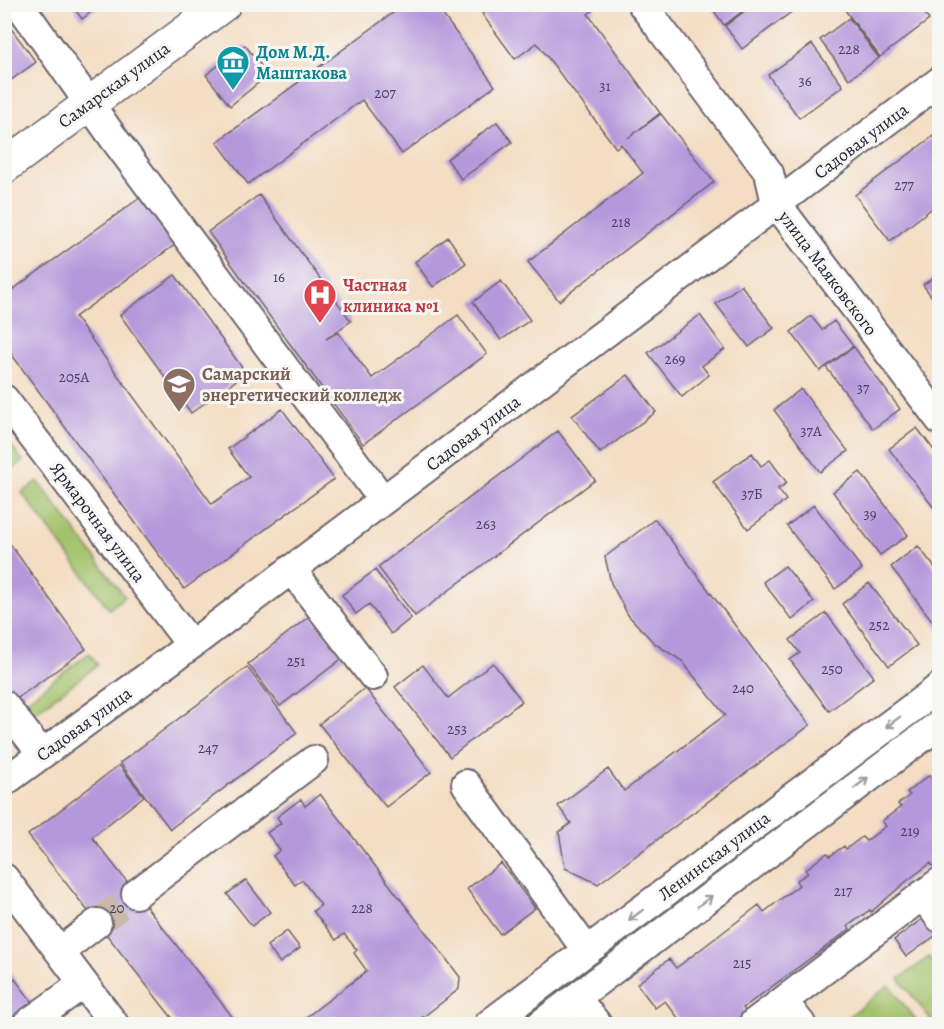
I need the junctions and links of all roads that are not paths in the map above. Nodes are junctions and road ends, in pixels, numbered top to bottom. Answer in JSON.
{"nodes":[{"id":1,"x":19,"y":4,"type":"edge"},
{"id":2,"x":224,"y":4,"type":"edge"},
{"id":3,"x":642,"y":4,"type":"edge"},
{"id":4,"x":939,"y":81,"type":"edge"},
{"id":5,"x":89,"y":103,"type":"junction"},
{"id":6,"x":4,"y":167,"type":"edge"},
{"id":7,"x":776,"y":203,"type":"junction"},
{"id":8,"x":4,"y":399,"type":"edge"},
{"id":9,"x":939,"y":420,"type":"edge"},
{"id":10,"x":383,"y":500,"type":"junction"},
{"id":11,"x":291,"y":569,"type":"junction"},
{"id":12,"x":191,"y":645,"type":"junction"},
{"id":13,"x":373,"y":676,"type":"dead end"},
{"id":14,"x":939,"y":687,"type":"edge"},
{"id":15,"x":4,"y":705,"type":"edge"},
{"id":16,"x":939,"y":724,"type":"edge"},
{"id":17,"x":42,"y":754,"type":"junction"},
{"id":18,"x":314,"y":760,"type":"dead end"},
{"id":19,"x":4,"y":782,"type":"edge"},
{"id":20,"x":466,"y":784,"type":"dead end"},
{"id":21,"x":4,"y":878,"type":"edge"},
{"id":22,"x":931,"y":888,"type":"edge"},
{"id":23,"x":136,"y":894,"type":"tunnel mouth"},
{"id":24,"x":939,"y":918,"type":"edge"},
{"id":25,"x":97,"y":923,"type":"tunnel mouth"},
{"id":26,"x":597,"y":944,"type":"junction"},
{"id":27,"x":60,"y":952,"type":"junction"},
{"id":28,"x":626,"y":961,"type":"junction"},
{"id":29,"x":89,"y":991,"type":"junction"},
{"id":30,"x":576,"y":998,"type":"junction"},
{"id":31,"x":783,"y":1001,"type":"junction"},
{"id":32,"x":519,"y":1016,"type":"edge"},
{"id":33,"x":754,"y":1023,"type":"edge"},
{"id":34,"x":27,"y":1024,"type":"edge"},
{"id":35,"x":59,"y":1024,"type":"edge"},
{"id":36,"x":114,"y":1024,"type":"edge"},
{"id":37,"x":489,"y":1024,"type":"edge"},
{"id":38,"x":541,"y":1024,"type":"edge"},
{"id":39,"x":597,"y":1024,"type":"edge"},
{"id":40,"x":801,"y":1024,"type":"edge"}],
"edges":[{"from":1,"to":5,"type":"street"},
{"from":2,"to":5,"type":"main road","name":"Самарская улица"},
{"from":3,"to":7,"type":"street","name":"улица Маяковского"},
{"from":4,"to":7,"type":"street","name":"Садовая улица"},
{"from":5,"to":6,"type":"main road","name":"Самарская улица"},
{"from":5,"to":10,"type":"street"},
{"from":7,"to":9,"type":"street","name":"улица Маяковского"},
{"from":7,"to":10,"type":"street","name":"Садовая улица"},
{"from":8,"to":12,"type":"street","name":"Ярмарочная улица"},
{"from":10,"to":11,"type":"street","name":"Садовая улица"},
{"from":11,"to":12,"type":"street","name":"Садовая улица"},
{"from":11,"to":13,"type":"street"},
{"from":12,"to":17,"type":"street","name":"Садовая улица"},
{"from":14,"to":26,"type":"street","name":"Ленинская улица","one_way":true},
{"from":15,"to":17,"type":"street"},
{"from":28,"to":16,"type":"street","name":"Ленинская улица","one_way":true},
{"from":17,"to":19,"type":"street","name":"Садовая улица"},
{"from":18,"to":23,"type":"street"},
{"from":20,"to":26,"type":"street"},
{"from":21,"to":27,"type":"street"},
{"from":22,"to":24,"type":"street"},
{"from":22,"to":31,"type":"street"},
{"from":25,"to":27,"type":"street"},
{"from":26,"to":28,"type":"street"},
{"from":26,"to":32,"type":"street","name":"Ленинская улица"},
{"from":27,"to":29,"type":"street"},
{"from":28,"to":30,"type":"street","name":"Ленинская улица"},
{"from":29,"to":34,"type":"street"},
{"from":29,"to":35,"type":"street"},
{"from":29,"to":36,"type":"street"},
{"from":30,"to":38,"type":"street","name":"Ленинская улица"},
{"from":30,"to":39,"type":"street"},
{"from":31,"to":33,"type":"street"},
{"from":31,"to":40,"type":"street"},
{"from":32,"to":37,"type":"street","name":"Ленинская улица"}]}
